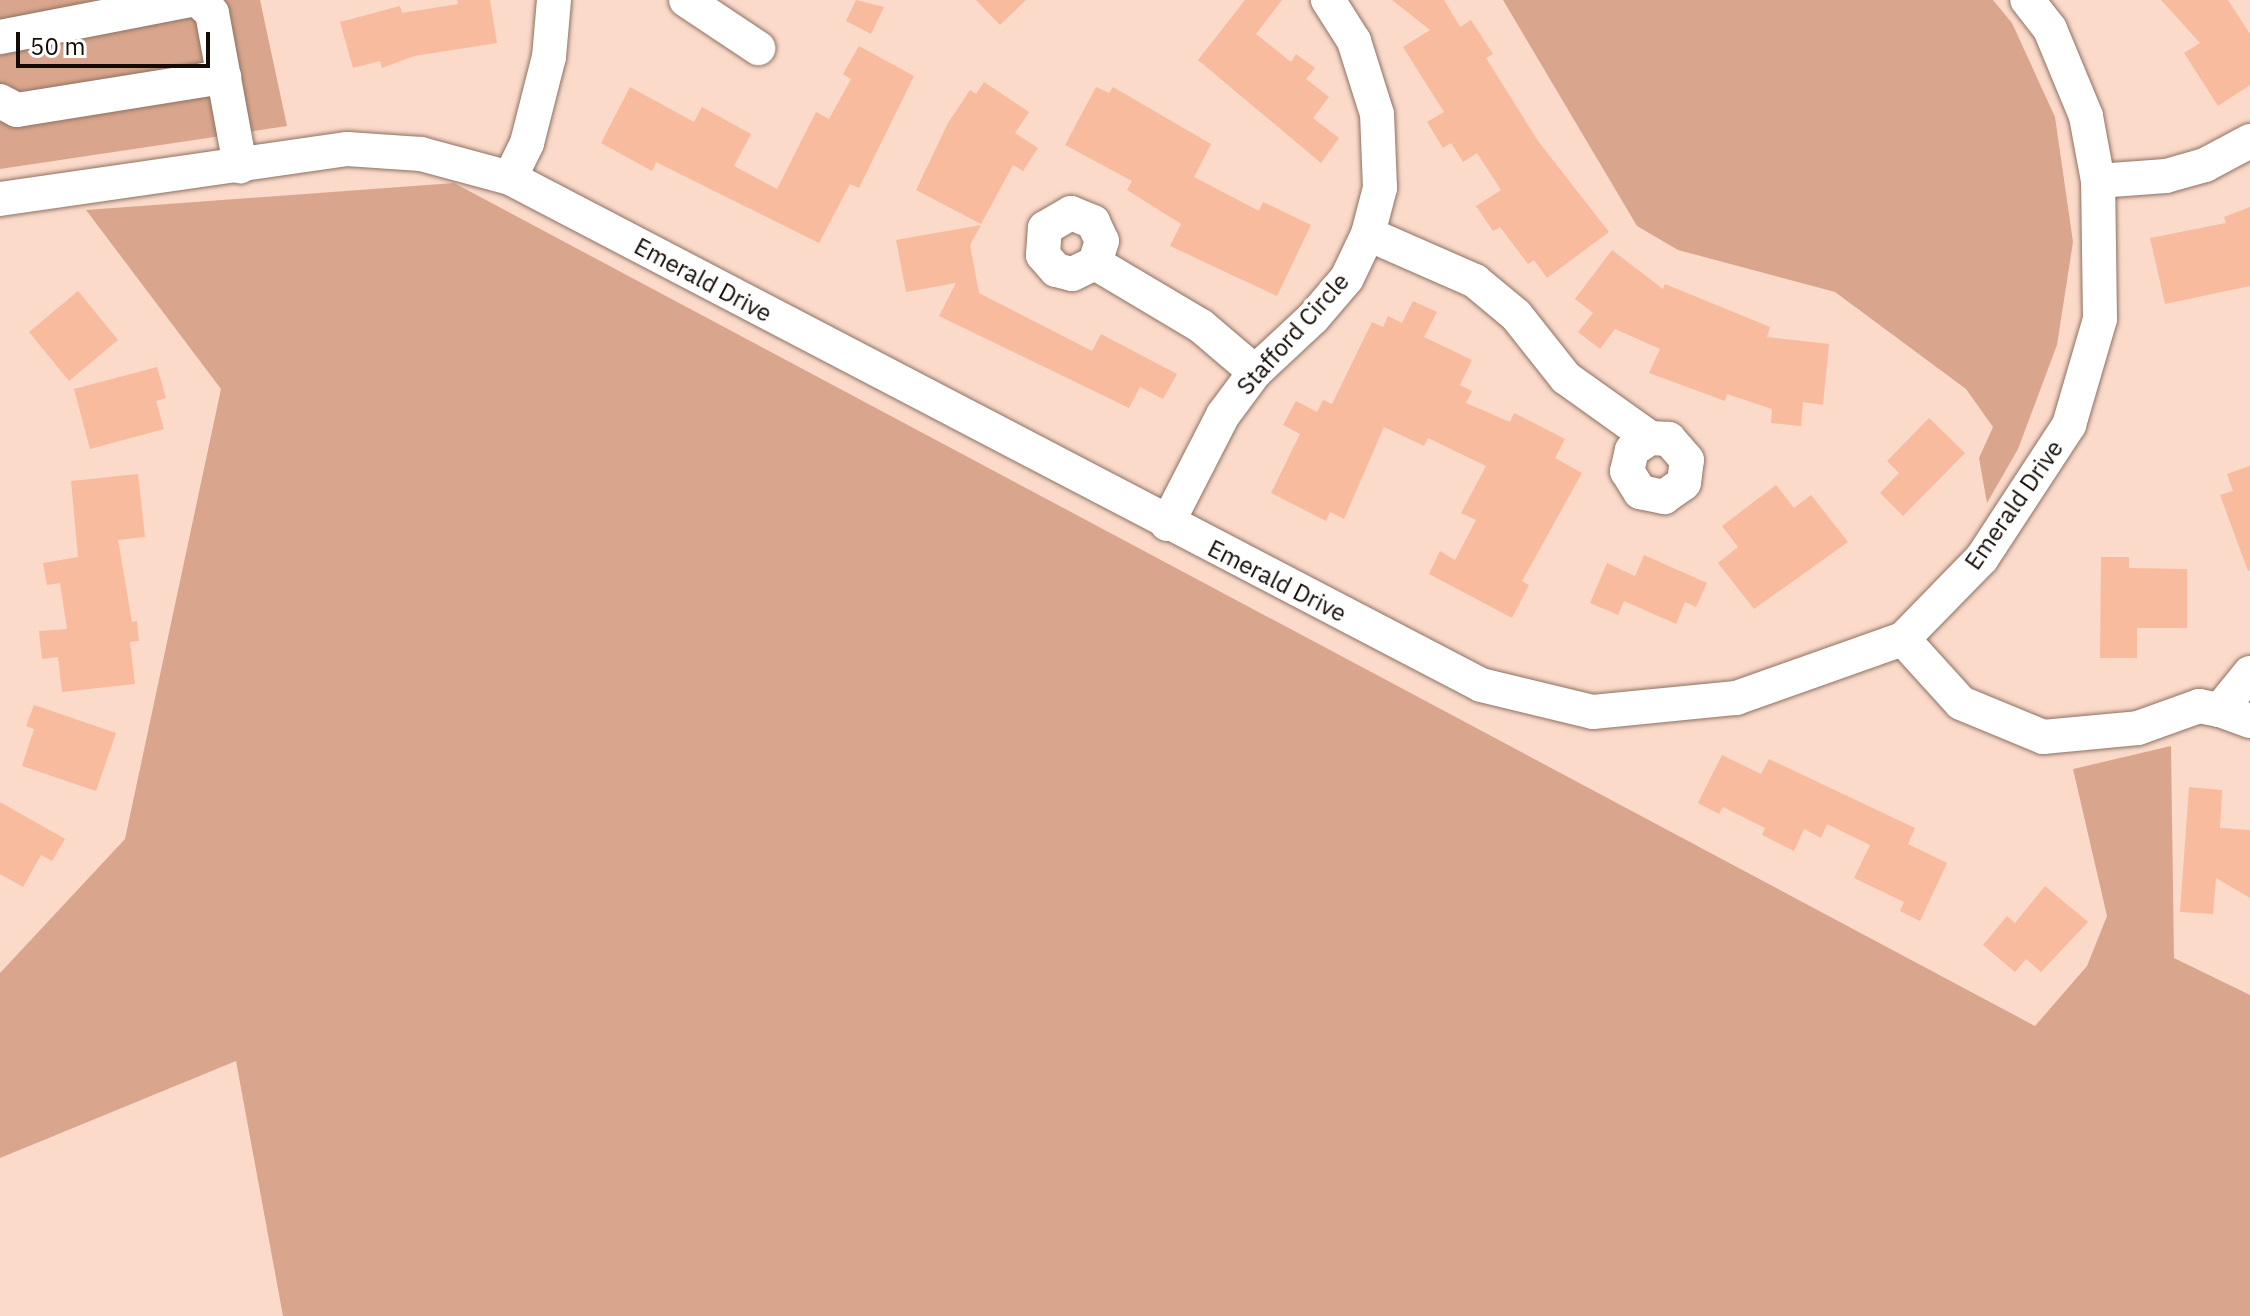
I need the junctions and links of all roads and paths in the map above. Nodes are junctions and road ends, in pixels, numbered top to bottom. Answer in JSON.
{"nodes":[{"id":1,"x":191,"y":0,"type":"edge"},
{"id":2,"x":198,"y":0,"type":"edge"},
{"id":3,"x":554,"y":0,"type":"edge"},
{"id":4,"x":686,"y":0,"type":"edge"},
{"id":5,"x":1328,"y":0,"type":"edge"},
{"id":6,"x":2027,"y":0,"type":"edge"},
{"id":7,"x":0,"y":37,"type":"edge"},
{"id":8,"x":758,"y":48,"type":"dead end"},
{"id":9,"x":224,"y":77,"type":"junction"},
{"id":10,"x":0,"y":101,"type":"edge"},
{"id":11,"x":2250,"y":141,"type":"edge"},
{"id":12,"x":240,"y":166,"type":"junction"},
{"id":13,"x":510,"y":178,"type":"junction"},
{"id":14,"x":2098,"y":181,"type":"junction"},
{"id":15,"x":0,"y":199,"type":"edge"},
{"id":16,"x":1368,"y":234,"type":"junction"},
{"id":17,"x":1095,"y":263,"type":"dead end"},
{"id":18,"x":1255,"y":372,"type":"junction"},
{"id":19,"x":1650,"y":438,"type":"dead end"},
{"id":20,"x":1167,"y":524,"type":"junction"},
{"id":21,"x":1903,"y":639,"type":"junction"},
{"id":22,"x":2250,"y":673,"type":"edge"},
{"id":23,"x":2235,"y":715,"type":"edge"}],
"edges":[{"from":1,"to":7,"type":"street"},
{"from":2,"to":9,"type":"street"},
{"from":3,"to":13,"type":"street"},
{"from":4,"to":8,"type":"street"},
{"from":5,"to":16,"type":"street","name":"Stafford Circle"},
{"from":6,"to":14,"type":"street","name":"Emerald Drive"},
{"from":9,"to":10,"type":"street"},
{"from":9,"to":12,"type":"street"},
{"from":11,"to":14,"type":"street"},
{"from":12,"to":13,"type":"street","name":"Emerald Drive"},
{"from":12,"to":15,"type":"street","name":"Emerald Drive"},
{"from":13,"to":20,"type":"street","name":"Emerald Drive"},
{"from":14,"to":21,"type":"street","name":"Emerald Drive"},
{"from":16,"to":18,"type":"street","name":"Stafford Circle"},
{"from":16,"to":19,"type":"street"},
{"from":17,"to":18,"type":"street"},
{"from":18,"to":20,"type":"street","name":"Stafford Circle"},
{"from":20,"to":21,"type":"street","name":"Emerald Drive"},
{"from":21,"to":23,"type":"street"},
{"from":22,"to":23,"type":"street"}]}
